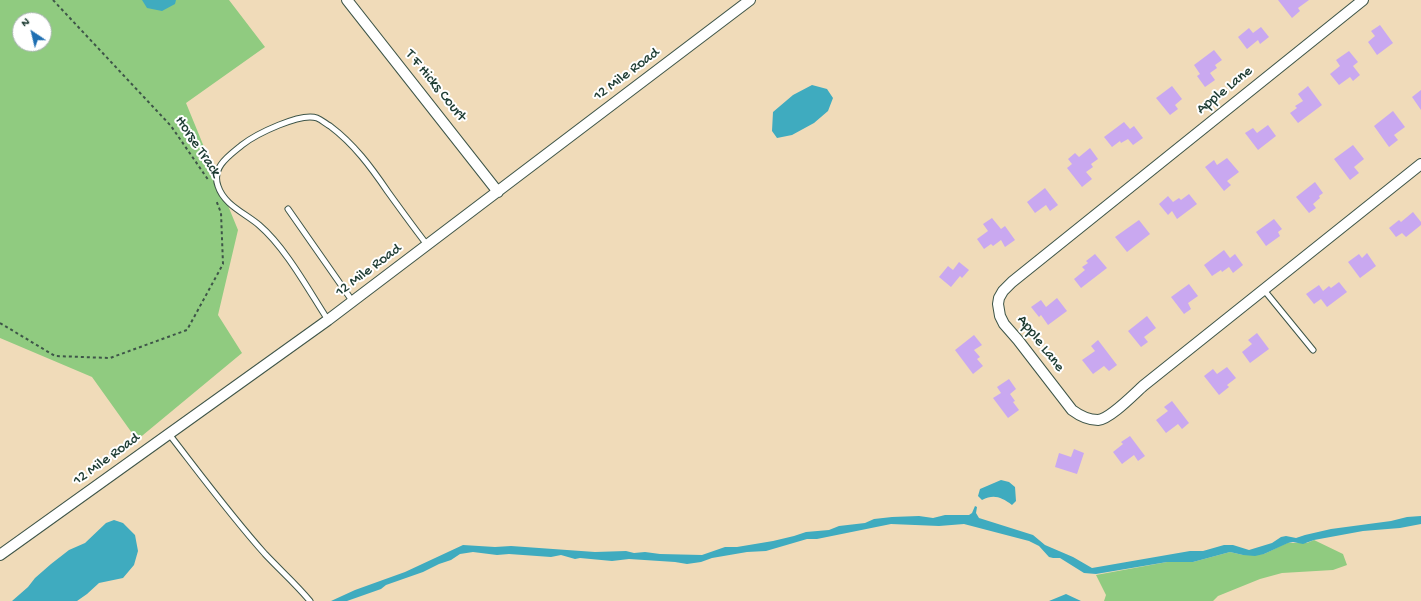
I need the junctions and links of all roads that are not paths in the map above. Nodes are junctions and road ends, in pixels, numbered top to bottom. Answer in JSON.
{"nodes":[{"id":1,"x":348,"y":0,"type":"edge"},
{"id":2,"x":750,"y":0,"type":"edge"},
{"id":3,"x":1363,"y":0,"type":"edge"},
{"id":4,"x":1421,"y":164,"type":"edge"},
{"id":5,"x":498,"y":192,"type":"junction"},
{"id":6,"x":288,"y":209,"type":"dead end"},
{"id":7,"x":428,"y":246,"type":"junction"},
{"id":8,"x":1264,"y":290,"type":"junction"},
{"id":9,"x":353,"y":302,"type":"junction"},
{"id":10,"x":328,"y":320,"type":"junction"},
{"id":11,"x":1313,"y":350,"type":"dead end"},
{"id":12,"x":169,"y":434,"type":"junction"},
{"id":13,"x":0,"y":555,"type":"edge"},
{"id":14,"x":310,"y":601,"type":"edge"}],
"edges":[{"from":1,"to":5,"type":"street","name":"T F Hicks Court"},
{"from":2,"to":5,"type":"street","name":"12 Mile Road"},
{"from":3,"to":8,"type":"street","name":"Apple Lane"},
{"from":4,"to":8,"type":"street","name":"Apple Lane"},
{"from":5,"to":7,"type":"street","name":"12 Mile Road"},
{"from":6,"to":9,"type":"lane"},
{"from":7,"to":9,"type":"street","name":"12 Mile Road"},
{"from":7,"to":10,"type":"lane"},
{"from":8,"to":11,"type":"lane"},
{"from":9,"to":10,"type":"street","name":"12 Mile Road"},
{"from":10,"to":12,"type":"street","name":"12 Mile Road"},
{"from":12,"to":13,"type":"street","name":"12 Mile Road"},
{"from":12,"to":14,"type":"lane"}]}
